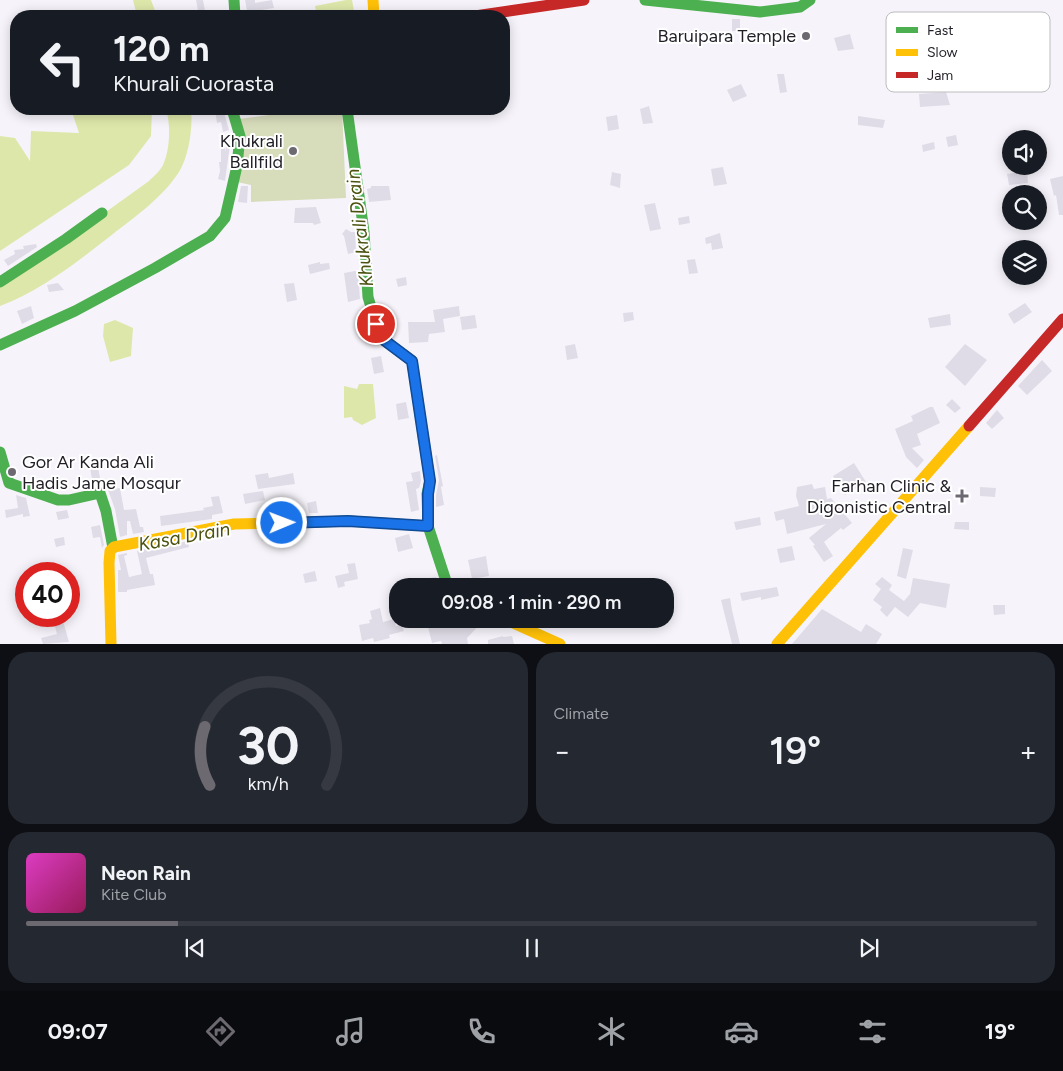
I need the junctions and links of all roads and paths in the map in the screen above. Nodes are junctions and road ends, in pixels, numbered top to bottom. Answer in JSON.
{"nodes":[{"id":1,"x":584,"y":0,"type":"edge"},
{"id":2,"x":645,"y":0,"type":"edge"},
{"id":3,"x":810,"y":0,"type":"edge"},
{"id":4,"x":510,"y":11,"type":"edge"},
{"id":5,"x":234,"y":115,"type":"edge"},
{"id":6,"x":348,"y":115,"type":"edge"},
{"id":7,"x":102,"y":213,"type":"dead end"},
{"id":8,"x":0,"y":282,"type":"edge"},
{"id":9,"x":1063,"y":319,"type":"edge"},
{"id":10,"x":0,"y":345,"type":"edge"},
{"id":11,"x":0,"y":452,"type":"edge"},
{"id":12,"x":428,"y":526,"type":"junction"},
{"id":13,"x":113,"y":548,"type":"junction"},
{"id":14,"x":445,"y":578,"type":"edge"},
{"id":15,"x":524,"y":628,"type":"edge"},
{"id":16,"x":111,"y":644,"type":"edge"},
{"id":17,"x":560,"y":644,"type":"edge"},
{"id":18,"x":777,"y":644,"type":"edge"}],
"edges":[{"from":1,"to":4,"type":"main road"},
{"from":2,"to":3,"type":"main road"},
{"from":5,"to":10,"type":"main road"},
{"from":6,"to":12,"type":"main road"},
{"from":7,"to":8,"type":"main road"},
{"from":9,"to":18,"type":"main road"},
{"from":11,"to":13,"type":"main road"},
{"from":12,"to":13,"type":"main road"},
{"from":12,"to":14,"type":"main road"},
{"from":13,"to":16,"type":"main road"},
{"from":15,"to":17,"type":"main road"}]}
